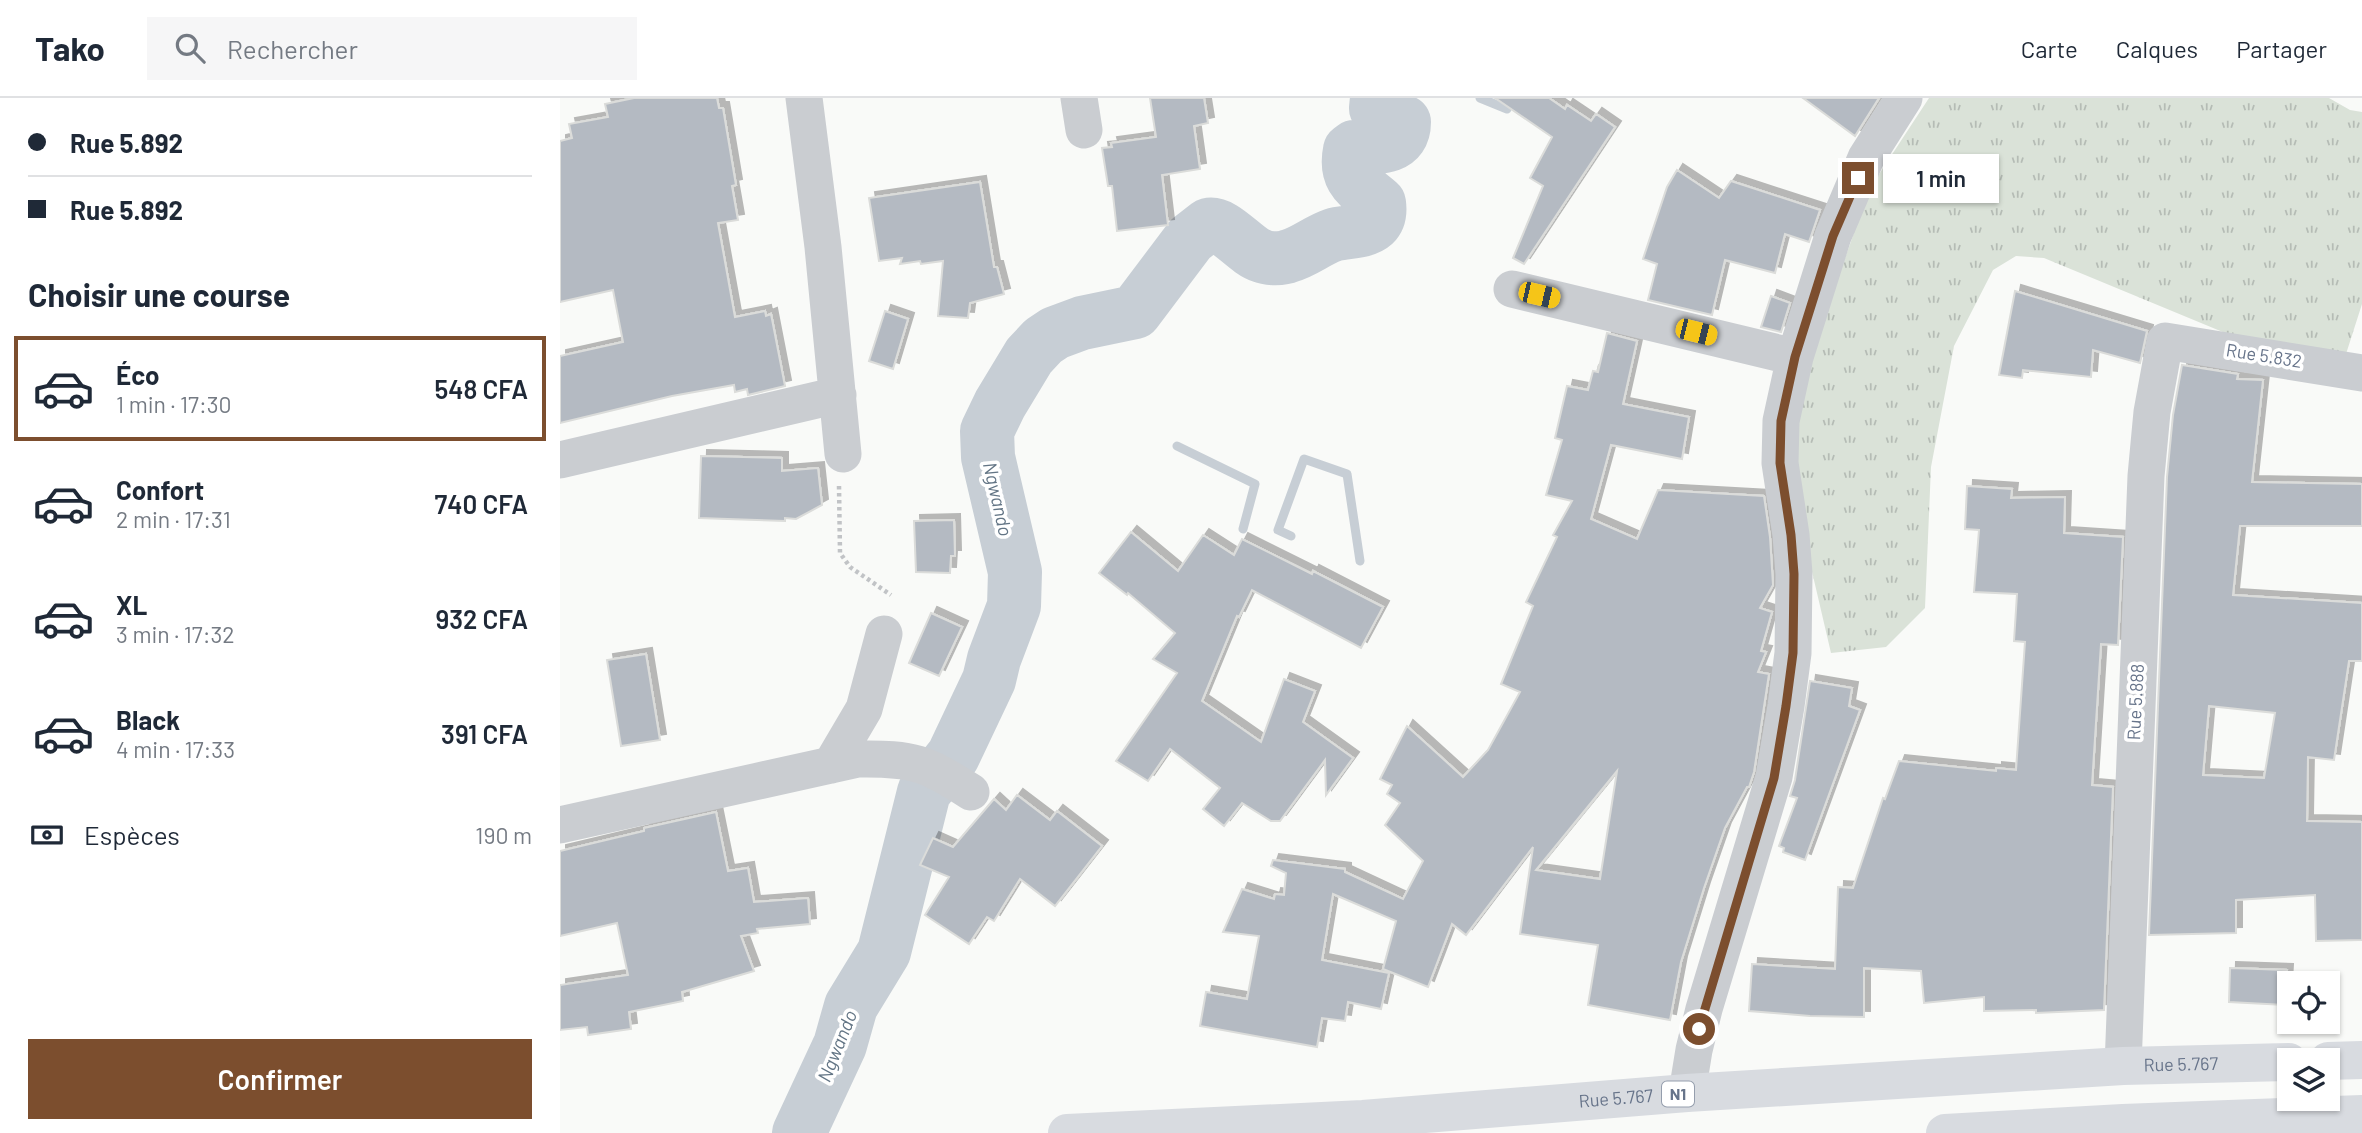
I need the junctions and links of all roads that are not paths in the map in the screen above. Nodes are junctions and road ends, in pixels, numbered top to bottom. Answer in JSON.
{"nodes":[{"id":1,"x":804,"y":98,"type":"edge"},
{"id":2,"x":1904,"y":98,"type":"edge"},
{"id":3,"x":1512,"y":289,"type":"dead end"},
{"id":4,"x":2165,"y":341,"type":"joint"},
{"id":5,"x":1795,"y":357,"type":"junction"},
{"id":6,"x":2362,"y":373,"type":"edge"},
{"id":7,"x":838,"y":395,"type":"junction"},
{"id":8,"x":842,"y":454,"type":"road end"},
{"id":9,"x":560,"y":460,"type":"edge"},
{"id":10,"x":884,"y":634,"type":"dead end"},
{"id":11,"x":831,"y":765,"type":"junction"},
{"id":12,"x":971,"y":792,"type":"dead end"},
{"id":13,"x":560,"y":825,"type":"edge"},
{"id":14,"x":2362,"y":1060,"type":"edge"},
{"id":15,"x":2340,"y":1061,"type":"edge"},
{"id":16,"x":2277,"y":1062,"type":"edge"},
{"id":17,"x":2123,"y":1066,"type":"junction"},
{"id":18,"x":1687,"y":1093,"type":"junction"},
{"id":19,"x":2352,"y":1120,"type":"edge"},
{"id":20,"x":2038,"y":1130,"type":"edge"},
{"id":21,"x":1067,"y":1133,"type":"edge"},
{"id":22,"x":1945,"y":1133,"type":"edge"}],
"edges":[{"from":1,"to":7,"type":"street"},
{"from":2,"to":5,"type":"street"},
{"from":3,"to":5,"type":"street"},
{"from":4,"to":6,"type":"street","name":"Rue 5.832"},
{"from":4,"to":17,"type":"street","name":"Rue 5.888"},
{"from":5,"to":18,"type":"street"},
{"from":7,"to":8,"type":"street"},
{"from":7,"to":9,"type":"street"},
{"from":10,"to":11,"type":"street"},
{"from":11,"to":12,"type":"street"},
{"from":11,"to":13,"type":"street"},
{"from":14,"to":15,"type":"highway"},
{"from":16,"to":17,"type":"highway","name":"Rue 5.767","number":"N1"},
{"from":17,"to":18,"type":"highway","name":"Rue 5.767","number":"N1"},
{"from":18,"to":21,"type":"highway","name":"Rue 5.767","number":"N1"},
{"from":19,"to":20,"type":"highway"},
{"from":20,"to":22,"type":"highway"}]}
